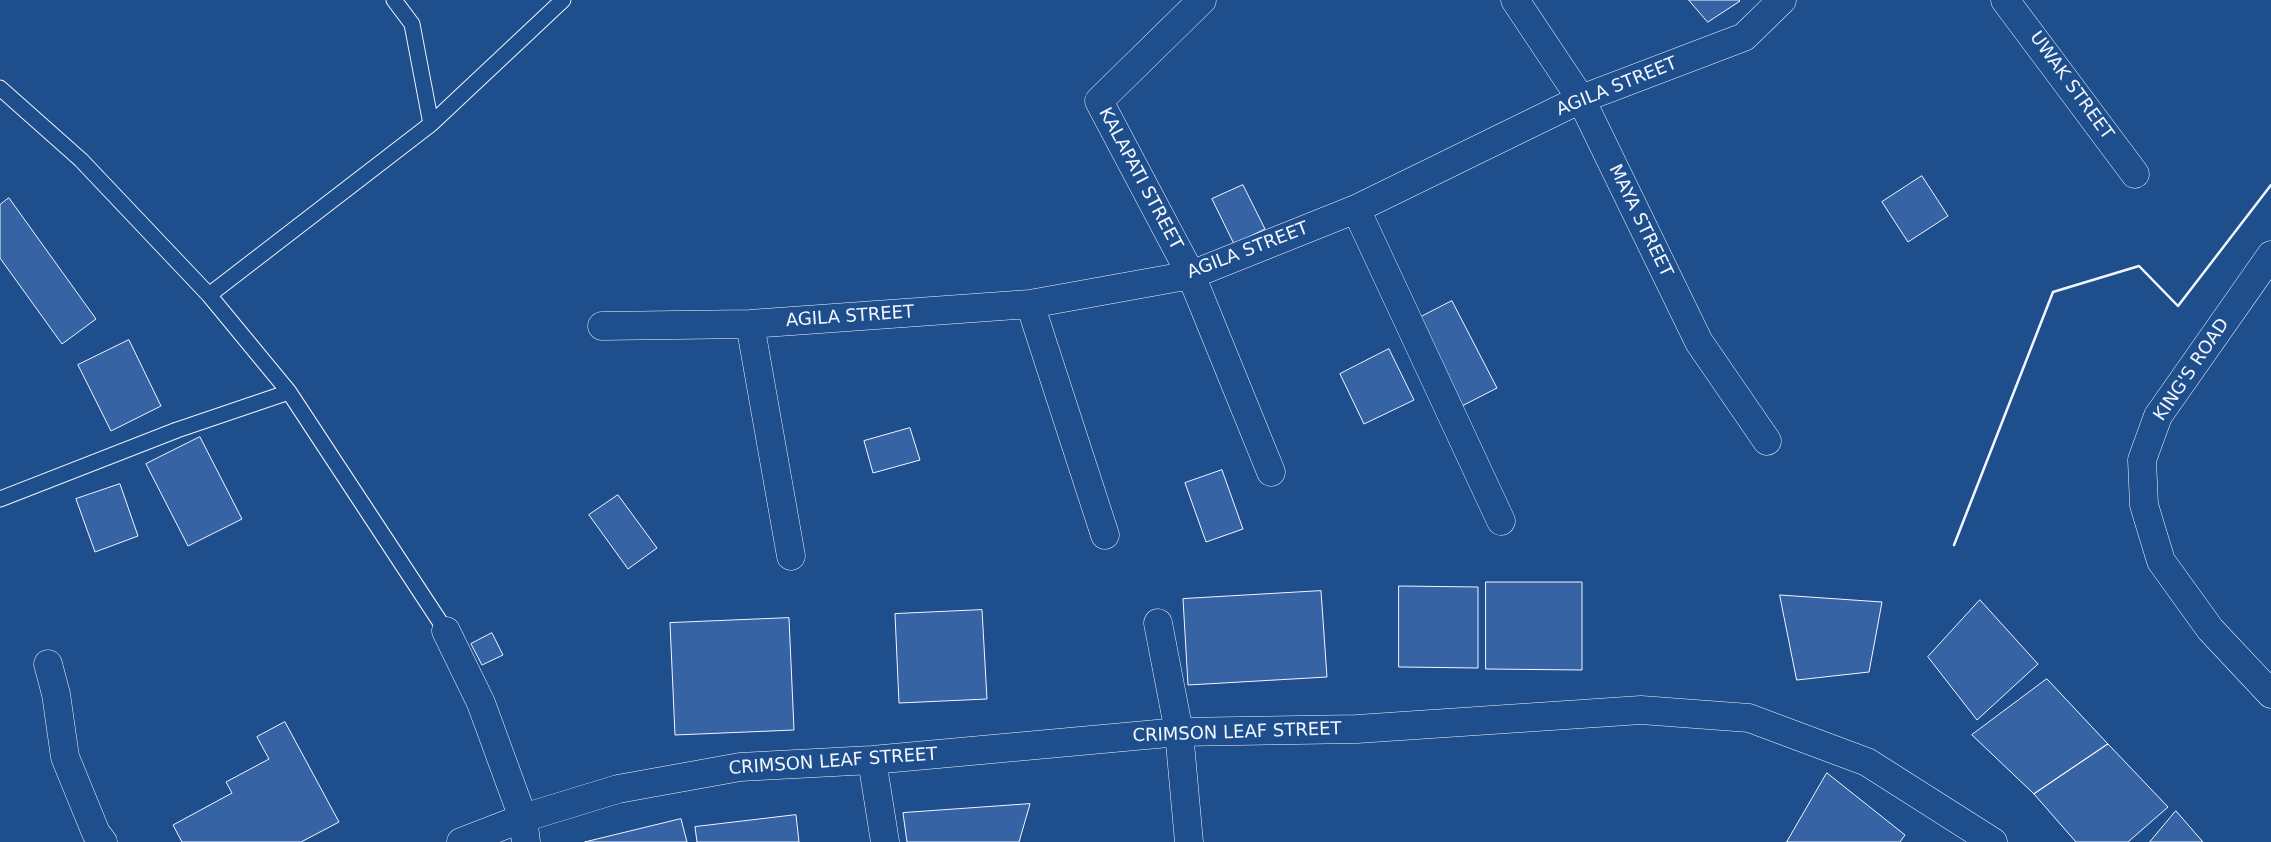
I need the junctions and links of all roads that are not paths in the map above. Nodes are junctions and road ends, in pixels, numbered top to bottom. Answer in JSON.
{"nodes":[{"id":1,"x":394,"y":0,"type":"edge"},
{"id":2,"x":563,"y":0,"type":"edge"},
{"id":3,"x":1202,"y":0,"type":"edge"},
{"id":4,"x":1515,"y":0,"type":"edge"},
{"id":5,"x":1782,"y":0,"type":"edge"},
{"id":6,"x":2005,"y":0,"type":"edge"},
{"id":7,"x":0,"y":88,"type":"edge"},
{"id":8,"x":1581,"y":98,"type":"junction"},
{"id":9,"x":431,"y":124,"type":"junction"},
{"id":10,"x":2135,"y":174,"type":"dead end"},
{"id":11,"x":1356,"y":209,"type":"junction"},
{"id":12,"x":2271,"y":255,"type":"edge"},
{"id":13,"x":1191,"y":275,"type":"junction"},
{"id":14,"x":209,"y":294,"type":"junction"},
{"id":15,"x":1030,"y":304,"type":"junction"},
{"id":16,"x":750,"y":324,"type":"junction"},
{"id":17,"x":602,"y":326,"type":"dead end"},
{"id":18,"x":289,"y":392,"type":"junction"},
{"id":19,"x":1767,"y":441,"type":"dead end"},
{"id":20,"x":1270,"y":472,"type":"dead end"},
{"id":21,"x":0,"y":500,"type":"edge"},
{"id":22,"x":1501,"y":521,"type":"dead end"},
{"id":23,"x":1105,"y":535,"type":"dead end"},
{"id":24,"x":791,"y":556,"type":"dead end"},
{"id":25,"x":1158,"y":623,"type":"dead end"},
{"id":26,"x":446,"y":631,"type":"joint"},
{"id":27,"x":48,"y":664,"type":"dead end"},
{"id":28,"x":2271,"y":694,"type":"edge"},
{"id":29,"x":1179,"y":732,"type":"junction"},
{"id":30,"x":872,"y":760,"type":"junction"},
{"id":31,"x":524,"y":830,"type":"edge"},
{"id":32,"x":103,"y":842,"type":"edge"},
{"id":33,"x":461,"y":842,"type":"edge"},
{"id":34,"x":885,"y":842,"type":"edge"},
{"id":35,"x":1189,"y":842,"type":"edge"},
{"id":36,"x":1993,"y":842,"type":"edge"}],
"edges":[{"from":1,"to":9,"type":"lane"},
{"from":2,"to":9,"type":"lane"},
{"from":3,"to":13,"type":"street","name":"KALAPATI STREET"},
{"from":4,"to":8,"type":"street","name":"MAYA STREET"},
{"from":5,"to":8,"type":"street","name":"AGILA STREET"},
{"from":6,"to":10,"type":"street","name":"UWAK STREET"},
{"from":7,"to":14,"type":"lane"},
{"from":8,"to":11,"type":"street","name":"AGILA STREET"},
{"from":8,"to":19,"type":"street","name":"MAYA STREET"},
{"from":9,"to":14,"type":"lane"},
{"from":11,"to":13,"type":"street","name":"AGILA STREET"},
{"from":11,"to":22,"type":"street"},
{"from":12,"to":28,"type":"street","name":"KING'S ROAD"},
{"from":13,"to":15,"type":"street","name":"AGILA STREET"},
{"from":13,"to":20,"type":"street","name":"KALAPATI STREET"},
{"from":14,"to":18,"type":"lane"},
{"from":15,"to":16,"type":"street","name":"AGILA STREET"},
{"from":15,"to":23,"type":"street"},
{"from":16,"to":17,"type":"street","name":"AGILA STREET"},
{"from":16,"to":24,"type":"street"},
{"from":18,"to":21,"type":"lane"},
{"from":18,"to":26,"type":"lane"},
{"from":25,"to":29,"type":"street"},
{"from":26,"to":31,"type":"street"},
{"from":27,"to":32,"type":"street"},
{"from":29,"to":30,"type":"street","name":"CRIMSON LEAF STREET"},
{"from":29,"to":35,"type":"street"},
{"from":29,"to":36,"type":"street","name":"CRIMSON LEAF STREET"},
{"from":30,"to":31,"type":"street","name":"CRIMSON LEAF STREET"},
{"from":30,"to":34,"type":"street"},
{"from":31,"to":33,"type":"street","name":"CRIMSON LEAF STREET"}]}
